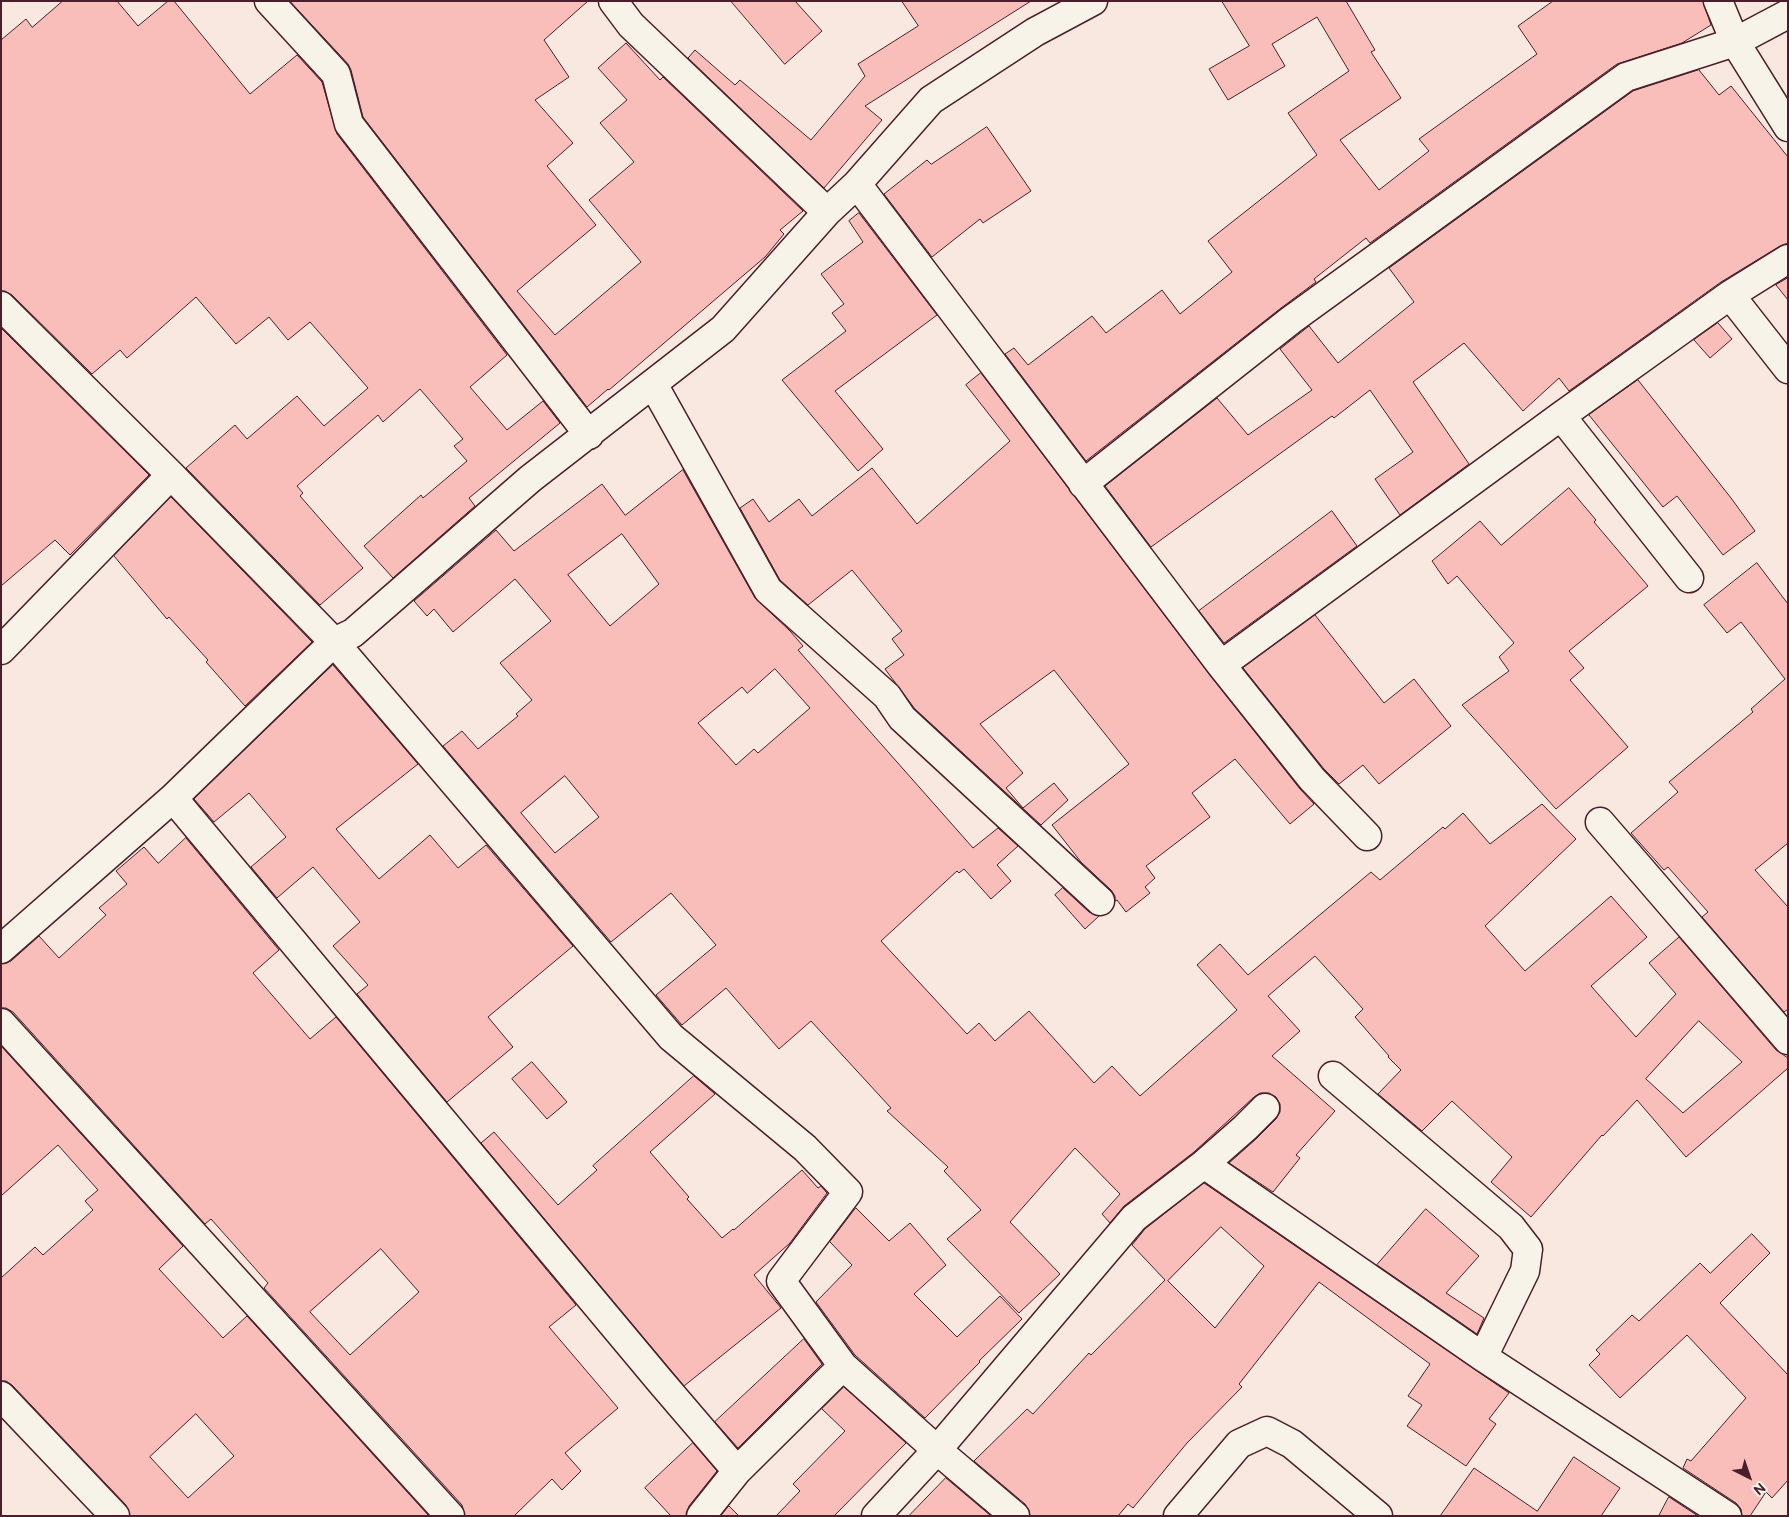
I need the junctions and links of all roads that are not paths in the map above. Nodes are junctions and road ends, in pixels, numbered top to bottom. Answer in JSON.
{"nodes":[{"id":1,"x":269,"y":1,"type":"edge"},
{"id":2,"x":613,"y":1,"type":"edge"},
{"id":3,"x":1093,"y":1,"type":"edge"},
{"id":4,"x":1718,"y":1,"type":"edge"},
{"id":5,"x":1788,"y":14,"type":"edge"},
{"id":6,"x":1736,"y":42,"type":"junction"},
{"id":7,"x":1788,"y":128,"type":"edge"},
{"id":8,"x":858,"y":184,"type":"junction"},
{"id":9,"x":828,"y":212,"type":"junction"},
{"id":10,"x":1788,"y":259,"type":"edge"},
{"id":11,"x":1730,"y":295,"type":"junction"},
{"id":12,"x":1,"y":306,"type":"edge"},
{"id":13,"x":1788,"y":369,"type":"edge"},
{"id":14,"x":653,"y":384,"type":"junction"},
{"id":15,"x":1561,"y":416,"type":"junction"},
{"id":16,"x":589,"y":435,"type":"junction"},
{"id":17,"x":171,"y":476,"type":"junction"},
{"id":18,"x":1083,"y":484,"type":"junction"},
{"id":19,"x":1689,"y":578,"type":"dead end"},
{"id":20,"x":334,"y":642,"type":"junction"},
{"id":21,"x":1,"y":650,"type":"edge"},
{"id":22,"x":1221,"y":666,"type":"junction"},
{"id":23,"x":173,"y":798,"type":"junction"},
{"id":24,"x":1600,"y":822,"type":"dead end"},
{"id":25,"x":1367,"y":836,"type":"dead end"},
{"id":26,"x":1100,"y":901,"type":"dead end"},
{"id":27,"x":1,"y":949,"type":"edge"},
{"id":28,"x":1,"y":1023,"type":"edge"},
{"id":29,"x":1788,"y":1040,"type":"edge"},
{"id":30,"x":1332,"y":1076,"type":"dead end"},
{"id":31,"x":1265,"y":1108,"type":"dead end"},
{"id":32,"x":1204,"y":1164,"type":"junction"},
{"id":33,"x":1483,"y":1358,"type":"junction"},
{"id":34,"x":842,"y":1366,"type":"junction"},
{"id":35,"x":1,"y":1396,"type":"edge"},
{"id":36,"x":937,"y":1450,"type":"junction"},
{"id":37,"x":737,"y":1471,"type":"junction"},
{"id":38,"x":1005,"y":1513,"type":"edge"},
{"id":39,"x":115,"y":1516,"type":"edge"},
{"id":40,"x":450,"y":1516,"type":"edge"},
{"id":41,"x":701,"y":1516,"type":"edge"},
{"id":42,"x":876,"y":1516,"type":"edge"},
{"id":43,"x":1178,"y":1516,"type":"edge"},
{"id":44,"x":1378,"y":1516,"type":"edge"},
{"id":45,"x":1727,"y":1516,"type":"edge"}],
"edges":[{"from":1,"to":16,"type":"street"},
{"from":2,"to":9,"type":"street"},
{"from":3,"to":8,"type":"street"},
{"from":4,"to":6,"type":"street"},
{"from":5,"to":6,"type":"street"},
{"from":6,"to":7,"type":"street"},
{"from":6,"to":18,"type":"street"},
{"from":8,"to":9,"type":"street"},
{"from":8,"to":18,"type":"street"},
{"from":9,"to":14,"type":"street"},
{"from":10,"to":11,"type":"street"},
{"from":11,"to":13,"type":"street"},
{"from":11,"to":15,"type":"street"},
{"from":12,"to":17,"type":"street"},
{"from":14,"to":16,"type":"street"},
{"from":14,"to":26,"type":"street"},
{"from":15,"to":19,"type":"street"},
{"from":15,"to":22,"type":"street"},
{"from":16,"to":20,"type":"street"},
{"from":17,"to":20,"type":"street"},
{"from":17,"to":21,"type":"street"},
{"from":18,"to":22,"type":"street"},
{"from":20,"to":23,"type":"street"},
{"from":20,"to":34,"type":"street"},
{"from":22,"to":25,"type":"street"},
{"from":23,"to":27,"type":"street"},
{"from":23,"to":37,"type":"street"},
{"from":24,"to":29,"type":"street"},
{"from":28,"to":40,"type":"street"},
{"from":30,"to":33,"type":"street"},
{"from":31,"to":32,"type":"street"},
{"from":32,"to":33,"type":"street"},
{"from":32,"to":36,"type":"street"},
{"from":33,"to":45,"type":"street"},
{"from":34,"to":36,"type":"street"},
{"from":34,"to":37,"type":"street"},
{"from":35,"to":39,"type":"street"},
{"from":36,"to":38,"type":"street"},
{"from":36,"to":42,"type":"street"},
{"from":37,"to":41,"type":"street"},
{"from":43,"to":44,"type":"street"}]}
